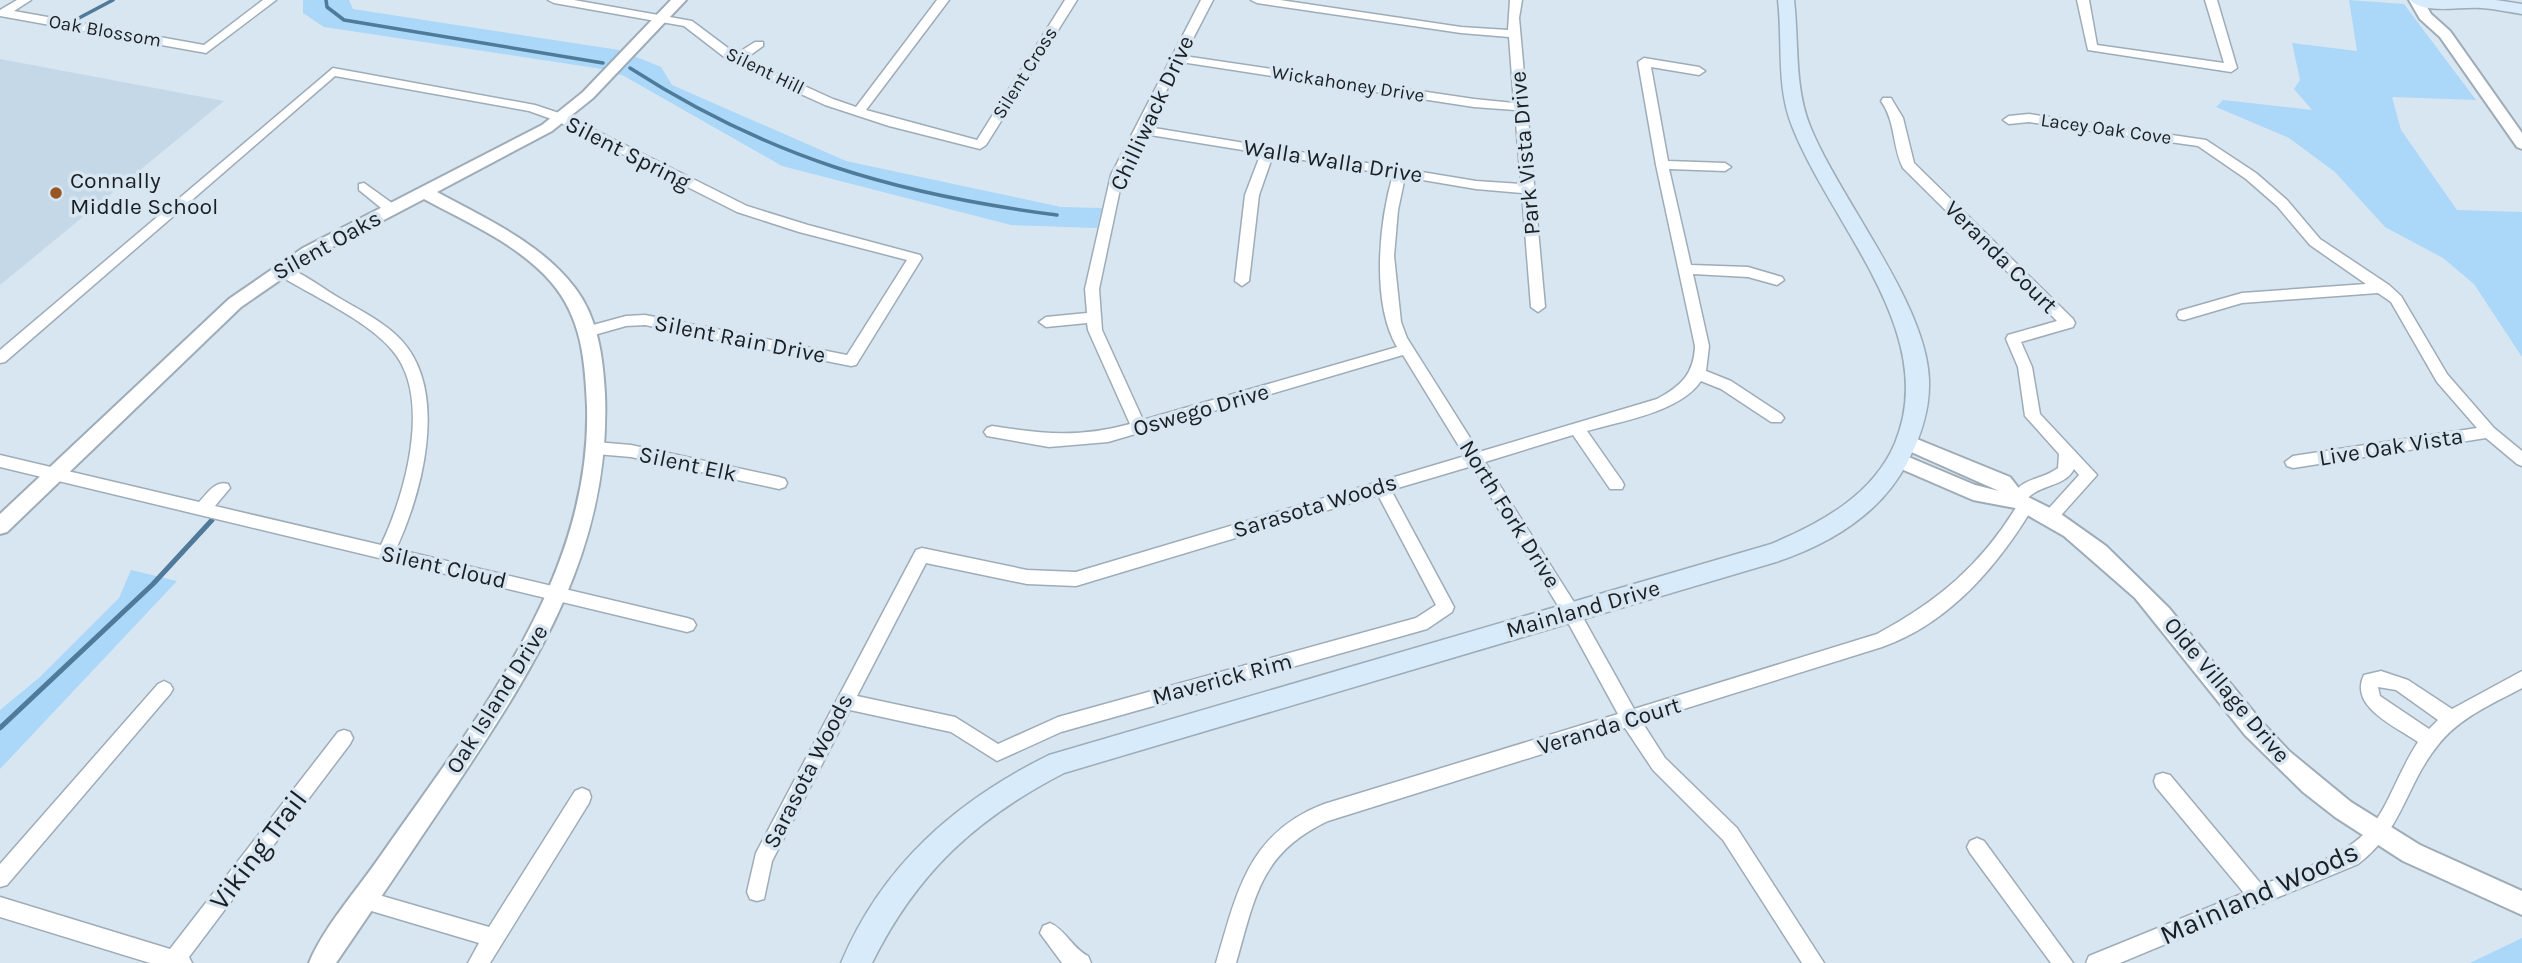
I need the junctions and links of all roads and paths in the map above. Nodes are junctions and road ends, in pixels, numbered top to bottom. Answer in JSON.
{"nodes":[{"id":1,"x":25,"y":0,"type":"edge"},
{"id":2,"x":270,"y":0,"type":"edge"},
{"id":3,"x":554,"y":0,"type":"edge"},
{"id":4,"x":679,"y":0,"type":"edge"},
{"id":5,"x":943,"y":0,"type":"edge"},
{"id":6,"x":1071,"y":0,"type":"edge"},
{"id":7,"x":1207,"y":0,"type":"edge"},
{"id":8,"x":1257,"y":0,"type":"edge"},
{"id":9,"x":1516,"y":0,"type":"edge"},
{"id":10,"x":2083,"y":0,"type":"edge"},
{"id":11,"x":2211,"y":0,"type":"edge"},
{"id":12,"x":2424,"y":0,"type":"edge"},
{"id":13,"x":2469,"y":2,"type":"edge"},
{"id":14,"x":1788,"y":4,"type":"edge"},
{"id":15,"x":2522,"y":9,"type":"edge"},
{"id":16,"x":662,"y":18,"type":"junction"},
{"id":17,"x":1515,"y":34,"type":"junction"},
{"id":18,"x":759,"y":44,"type":"dead end"},
{"id":19,"x":1176,"y":58,"type":"junction"},
{"id":20,"x":736,"y":60,"type":"junction"},
{"id":21,"x":1699,"y":71,"type":"dead end"},
{"id":22,"x":1887,"y":101,"type":"dead end"},
{"id":23,"x":1521,"y":107,"type":"junction"},
{"id":24,"x":858,"y":113,"type":"junction"},
{"id":25,"x":561,"y":118,"type":"junction"},
{"id":26,"x":2009,"y":120,"type":"dead end"},
{"id":27,"x":1139,"y":129,"type":"junction"},
{"id":28,"x":2520,"y":138,"type":"edge"},
{"id":29,"x":2202,"y":143,"type":"joint"},
{"id":30,"x":980,"y":145,"type":"joint"},
{"id":31,"x":1268,"y":150,"type":"junction"},
{"id":32,"x":1662,"y":165,"type":"junction"},
{"id":33,"x":1725,"y":167,"type":"dead end"},
{"id":34,"x":1400,"y":172,"type":"junction"},
{"id":35,"x":364,"y":187,"type":"dead end"},
{"id":36,"x":1528,"y":189,"type":"junction"},
{"id":37,"x":424,"y":192,"type":"junction"},
{"id":38,"x":391,"y":209,"type":"junction"},
{"id":39,"x":1685,"y":269,"type":"junction"},
{"id":40,"x":280,"y":270,"type":"junction"},
{"id":41,"x":1777,"y":280,"type":"dead end"},
{"id":42,"x":1242,"y":281,"type":"dead end"},
{"id":43,"x":2384,"y":288,"type":"junction"},
{"id":44,"x":1538,"y":307,"type":"dead end"},
{"id":45,"x":2184,"y":315,"type":"dead end"},
{"id":46,"x":1092,"y":317,"type":"junction"},
{"id":47,"x":1046,"y":322,"type":"dead end"},
{"id":48,"x":587,"y":332,"type":"junction"},
{"id":49,"x":1408,"y":349,"type":"junction"},
{"id":50,"x":0,"y":358,"type":"edge"},
{"id":51,"x":851,"y":361,"type":"joint"},
{"id":52,"x":1699,"y":374,"type":"junction"},
{"id":53,"x":1776,"y":418,"type":"dead end"},
{"id":54,"x":1139,"y":428,"type":"junction"},
{"id":55,"x":1577,"y":429,"type":"junction"},
{"id":56,"x":992,"y":432,"type":"dead end"},
{"id":57,"x":2489,"y":432,"type":"junction"},
{"id":58,"x":596,"y":447,"type":"junction"},
{"id":59,"x":1903,"y":451,"type":"junction"},
{"id":60,"x":2067,"y":454,"type":"junction"},
{"id":61,"x":2522,"y":460,"type":"edge"},
{"id":62,"x":0,"y":461,"type":"edge"},
{"id":63,"x":1477,"y":461,"type":"junction"},
{"id":64,"x":2293,"y":461,"type":"dead end"},
{"id":65,"x":52,"y":473,"type":"junction"},
{"id":66,"x":779,"y":484,"type":"dead end"},
{"id":67,"x":1616,"y":485,"type":"dead end"},
{"id":68,"x":1381,"y":486,"type":"junction"},
{"id":69,"x":222,"y":488,"type":"dead end"},
{"id":70,"x":2021,"y":502,"type":"junction"},
{"id":71,"x":201,"y":510,"type":"junction"},
{"id":72,"x":2049,"y":517,"type":"junction"},
{"id":73,"x":0,"y":526,"type":"edge"},
{"id":74,"x":385,"y":554,"type":"junction"},
{"id":75,"x":558,"y":593,"type":"junction"},
{"id":76,"x":1571,"y":612,"type":"junction"},
{"id":77,"x":687,"y":625,"type":"dead end"},
{"id":78,"x":2522,"y":679,"type":"edge"},
{"id":79,"x":164,"y":690,"type":"dead end"},
{"id":80,"x":845,"y":701,"type":"junction"},
{"id":81,"x":2450,"y":718,"type":"junction"},
{"id":82,"x":1630,"y":719,"type":"junction"},
{"id":83,"x":344,"y":738,"type":"dead end"},
{"id":84,"x":2430,"y":740,"type":"junction"},
{"id":85,"x":2163,"y":780,"type":"dead end"},
{"id":86,"x":582,"y":797,"type":"dead end"},
{"id":87,"x":2380,"y":835,"type":"junction"},
{"id":88,"x":1977,"y":846,"type":"dead end"},
{"id":89,"x":0,"y":878,"type":"edge"},
{"id":90,"x":757,"y":892,"type":"dead end"},
{"id":91,"x":2259,"y":896,"type":"junction"},
{"id":92,"x":365,"y":900,"type":"junction"},
{"id":93,"x":2522,"y":903,"type":"edge"},
{"id":94,"x":0,"y":907,"type":"edge"},
{"id":95,"x":1050,"y":933,"type":"dead end"},
{"id":96,"x":494,"y":938,"type":"junction"},
{"id":97,"x":176,"y":962,"type":"edge"},
{"id":98,"x":321,"y":963,"type":"edge"},
{"id":99,"x":478,"y":963,"type":"edge"},
{"id":100,"x":856,"y":963,"type":"edge"},
{"id":101,"x":1081,"y":963,"type":"edge"},
{"id":102,"x":1226,"y":963,"type":"edge"},
{"id":103,"x":1814,"y":963,"type":"edge"},
{"id":104,"x":2063,"y":963,"type":"edge"},
{"id":105,"x":2096,"y":963,"type":"edge"}],
"edges":[{"from":1,"to":2,"type":"street","name":"Oak Blossom"},
{"from":3,"to":16,"type":"street","name":"Silent Hill"},
{"from":4,"to":16,"type":"street","name":"Silent Oaks"},
{"from":5,"to":24,"type":"street"},
{"from":6,"to":30,"type":"street","name":"Silent Cross"},
{"from":7,"to":19,"type":"street","name":"Chilliwack Drive"},
{"from":8,"to":17,"type":"street"},
{"from":9,"to":17,"type":"street","name":"Park Vista Drive"},
{"from":10,"to":11,"type":"street"},
{"from":12,"to":13,"type":"main road"},
{"from":12,"to":28,"type":"street"},
{"from":13,"to":15,"type":"main road"},
{"from":14,"to":59,"type":"main road","name":"Mainland Drive"},
{"from":16,"to":20,"type":"street","name":"Silent Hill"},
{"from":16,"to":25,"type":"street","name":"Silent Oaks"},
{"from":17,"to":23,"type":"street","name":"Park Vista Drive"},
{"from":18,"to":20,"type":"street"},
{"from":19,"to":23,"type":"street","name":"Wickahoney Drive"},
{"from":19,"to":27,"type":"street","name":"Chilliwack Drive"},
{"from":20,"to":24,"type":"street","name":"Silent Hill"},
{"from":21,"to":32,"type":"street"},
{"from":22,"to":60,"type":"street","name":"Veranda Court"},
{"from":23,"to":36,"type":"street","name":"Park Vista Drive"},
{"from":24,"to":30,"type":"street","name":"Silent Hill"},
{"from":25,"to":37,"type":"street","name":"Silent Oaks"},
{"from":25,"to":50,"type":"street","name":"Silent Spring"},
{"from":25,"to":51,"type":"street","name":"Silent Spring"},
{"from":26,"to":29,"type":"street","name":"Lacey Oak Cove"},
{"from":27,"to":31,"type":"street","name":"Walla Walla Drive"},
{"from":27,"to":46,"type":"street","name":"Chilliwack Drive"},
{"from":29,"to":43,"type":"street"},
{"from":31,"to":34,"type":"street","name":"Walla Walla Drive"},
{"from":31,"to":42,"type":"street"},
{"from":32,"to":33,"type":"street"},
{"from":32,"to":39,"type":"street"},
{"from":34,"to":36,"type":"street","name":"Walla Walla Drive"},
{"from":34,"to":49,"type":"street","name":"North Fork Drive"},
{"from":35,"to":38,"type":"street"},
{"from":36,"to":44,"type":"street","name":"Park Vista Drive"},
{"from":37,"to":38,"type":"street","name":"Silent Oaks"},
{"from":37,"to":48,"type":"street","name":"Oak Island Drive"},
{"from":38,"to":40,"type":"street","name":"Silent Oaks"},
{"from":39,"to":41,"type":"street"},
{"from":39,"to":52,"type":"street"},
{"from":40,"to":65,"type":"street","name":"Silent Oaks"},
{"from":40,"to":74,"type":"street"},
{"from":43,"to":45,"type":"street"},
{"from":43,"to":57,"type":"street"},
{"from":46,"to":47,"type":"street"},
{"from":46,"to":54,"type":"street","name":"Chilliwack Drive"},
{"from":48,"to":51,"type":"street","name":"Silent Rain Drive"},
{"from":48,"to":58,"type":"street","name":"Oak Island Drive"},
{"from":49,"to":54,"type":"street","name":"Oswego Drive"},
{"from":49,"to":63,"type":"street","name":"North Fork Drive"},
{"from":52,"to":53,"type":"street"},
{"from":52,"to":55,"type":"street","name":"Sarasota Woods"},
{"from":54,"to":56,"type":"street","name":"Oswego Drive"},
{"from":55,"to":63,"type":"street","name":"Sarasota Woods"},
{"from":55,"to":67,"type":"street"},
{"from":57,"to":61,"type":"street"},
{"from":57,"to":64,"type":"street","name":"Live Oak Vista"},
{"from":58,"to":66,"type":"street","name":"Silent Elk"},
{"from":58,"to":75,"type":"street","name":"Oak Island Drive"},
{"from":59,"to":70,"type":"street","name":"Olde Village Drive"},
{"from":59,"to":76,"type":"main road","name":"Mainland Drive"},
{"from":60,"to":70,"type":"street","name":"Veranda Court"},
{"from":60,"to":72,"type":"street","name":"Veranda Court"},
{"from":62,"to":65,"type":"street","name":"Silent Cloud"},
{"from":63,"to":68,"type":"street","name":"Sarasota Woods"},
{"from":63,"to":76,"type":"street","name":"North Fork Drive"},
{"from":65,"to":71,"type":"street","name":"Silent Cloud"},
{"from":65,"to":73,"type":"street","name":"Silent Oaks"},
{"from":68,"to":80,"type":"street","name":"Sarasota Woods"},
{"from":68,"to":80,"type":"street","name":"Maverick Rim"},
{"from":69,"to":71,"type":"street"},
{"from":70,"to":72,"type":"street","name":"Olde Village Drive"},
{"from":70,"to":82,"type":"street","name":"Veranda Court"},
{"from":71,"to":74,"type":"street","name":"Silent Cloud"},
{"from":72,"to":87,"type":"street","name":"Olde Village Drive"},
{"from":74,"to":75,"type":"street","name":"Silent Cloud"},
{"from":75,"to":77,"type":"street","name":"Silent Cloud"},
{"from":75,"to":92,"type":"street","name":"Oak Island Drive"},
{"from":76,"to":82,"type":"street","name":"North Fork Drive"},
{"from":76,"to":100,"type":"main road","name":"Mainland Drive"},
{"from":78,"to":81,"type":"street"},
{"from":79,"to":89,"type":"street"},
{"from":80,"to":90,"type":"street","name":"Sarasota Woods"},
{"from":81,"to":84,"type":"street"},
{"from":81,"to":84,"type":"street"},
{"from":82,"to":102,"type":"street","name":"Veranda Court"},
{"from":82,"to":103,"type":"street","name":"North Fork Drive"},
{"from":83,"to":97,"type":"street","name":"Viking Trail"},
{"from":84,"to":87,"type":"street"},
{"from":85,"to":91,"type":"street"},
{"from":86,"to":96,"type":"street"},
{"from":87,"to":91,"type":"street","name":"Mainland Woods"},
{"from":87,"to":93,"type":"street","name":"Olde Village Drive"},
{"from":88,"to":104,"type":"street"},
{"from":91,"to":105,"type":"street","name":"Mainland Woods"},
{"from":92,"to":96,"type":"street"},
{"from":92,"to":98,"type":"street","name":"Oak Island Drive"},
{"from":94,"to":97,"type":"street"},
{"from":95,"to":101,"type":"street"},
{"from":96,"to":99,"type":"street"}]}
